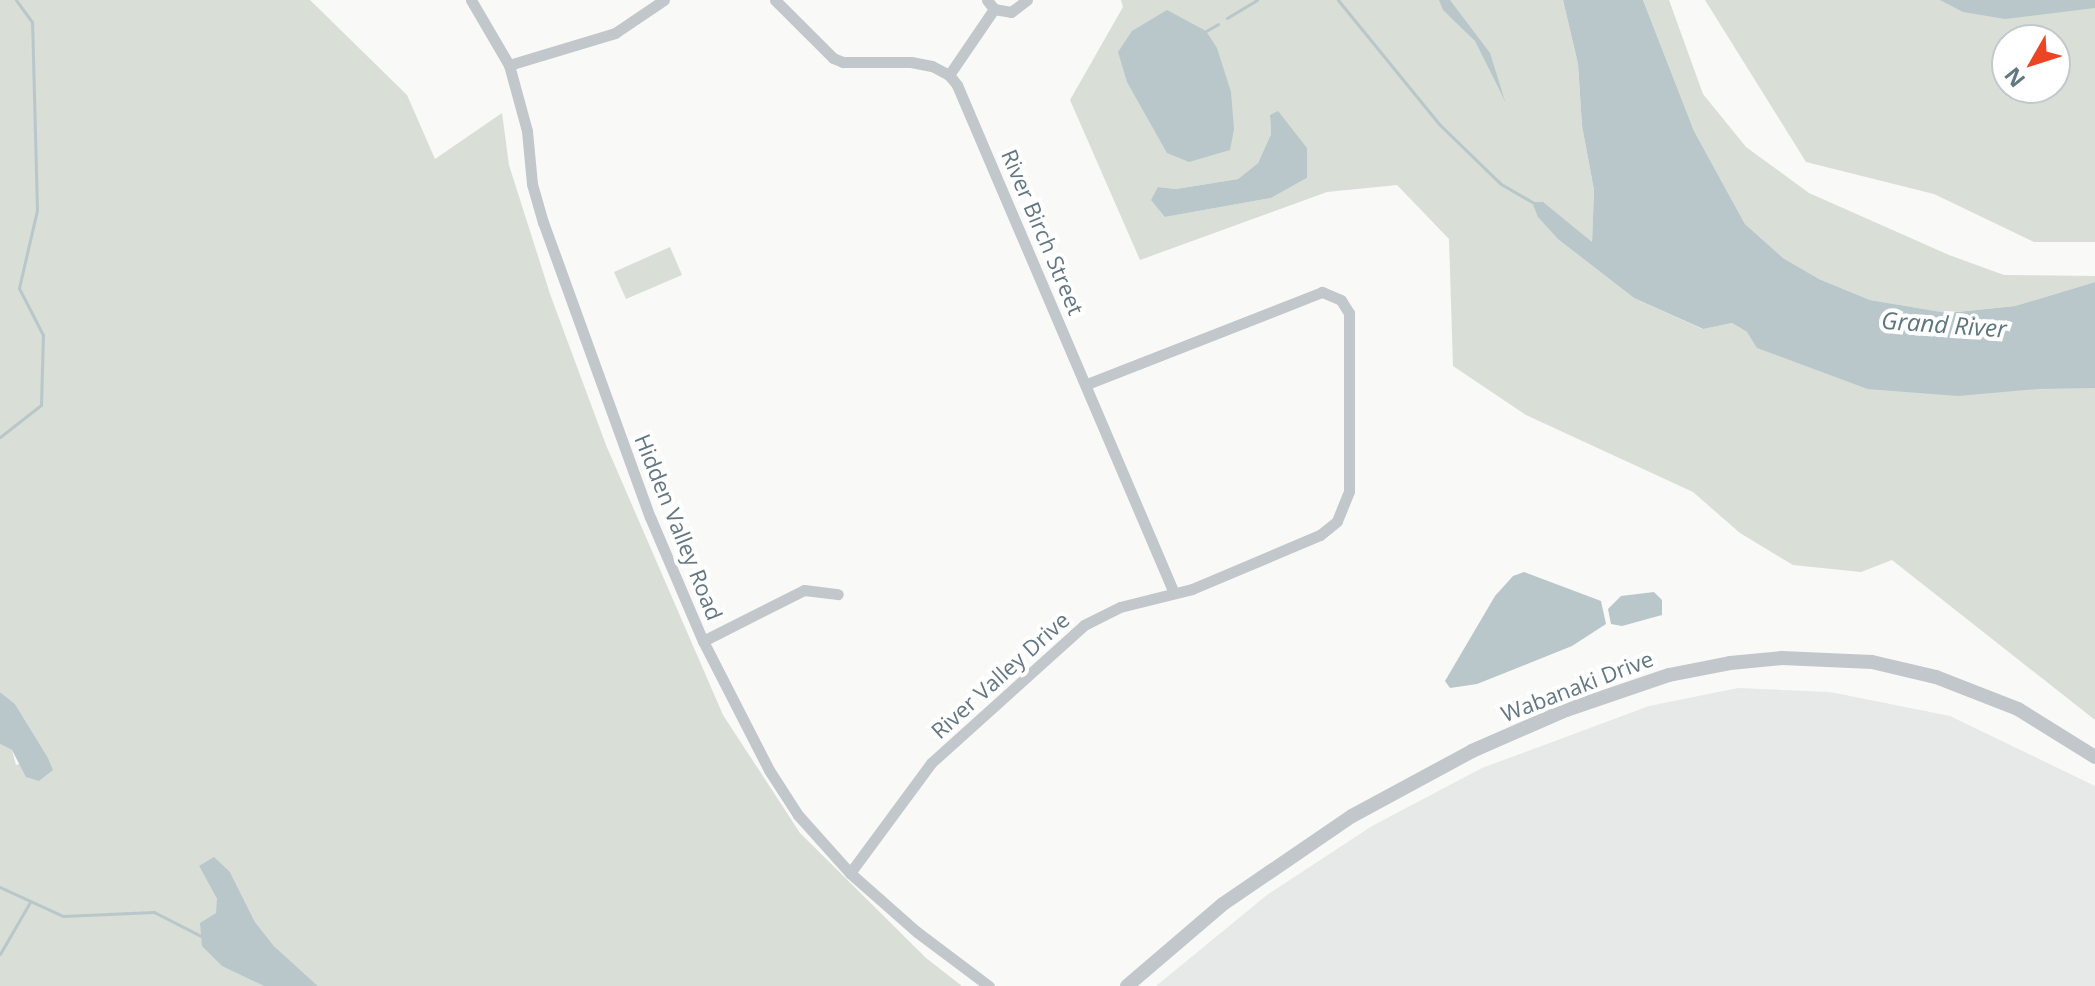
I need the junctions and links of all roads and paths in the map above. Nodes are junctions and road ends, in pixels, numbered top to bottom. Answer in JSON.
{"nodes":[{"id":1,"x":471,"y":0,"type":"edge"},
{"id":2,"x":664,"y":0,"type":"edge"},
{"id":3,"x":775,"y":0,"type":"edge"},
{"id":4,"x":1027,"y":0,"type":"edge"},
{"id":5,"x":991,"y":4,"type":"edge"},
{"id":6,"x":509,"y":65,"type":"junction"},
{"id":7,"x":949,"y":75,"type":"junction"},
{"id":8,"x":1087,"y":384,"type":"junction"},
{"id":9,"x":1174,"y":593,"type":"junction"},
{"id":10,"x":838,"y":594,"type":"dead end"},
{"id":11,"x":703,"y":641,"type":"junction"},
{"id":12,"x":2095,"y":757,"type":"edge"},
{"id":13,"x":850,"y":873,"type":"junction"},
{"id":14,"x":989,"y":986,"type":"edge"},
{"id":15,"x":1127,"y":986,"type":"edge"}],
"edges":[{"from":1,"to":6,"type":"street","name":"Hidden Valley Road"},
{"from":2,"to":6,"type":"street"},
{"from":3,"to":7,"type":"street"},
{"from":4,"to":5,"type":"street"},
{"from":5,"to":7,"type":"street"},
{"from":6,"to":11,"type":"street","name":"Hidden Valley Road"},
{"from":7,"to":8,"type":"street","name":"River Birch Street"},
{"from":8,"to":9,"type":"street","name":"River Birch Street"},
{"from":8,"to":9,"type":"street","name":"River Valley Drive"},
{"from":9,"to":13,"type":"street","name":"River Valley Drive"},
{"from":10,"to":11,"type":"street"},
{"from":11,"to":13,"type":"street","name":"Hidden Valley Road"},
{"from":12,"to":15,"type":"street","name":"Wabanaki Drive"},
{"from":13,"to":14,"type":"street","name":"Hidden Valley Road"}]}
